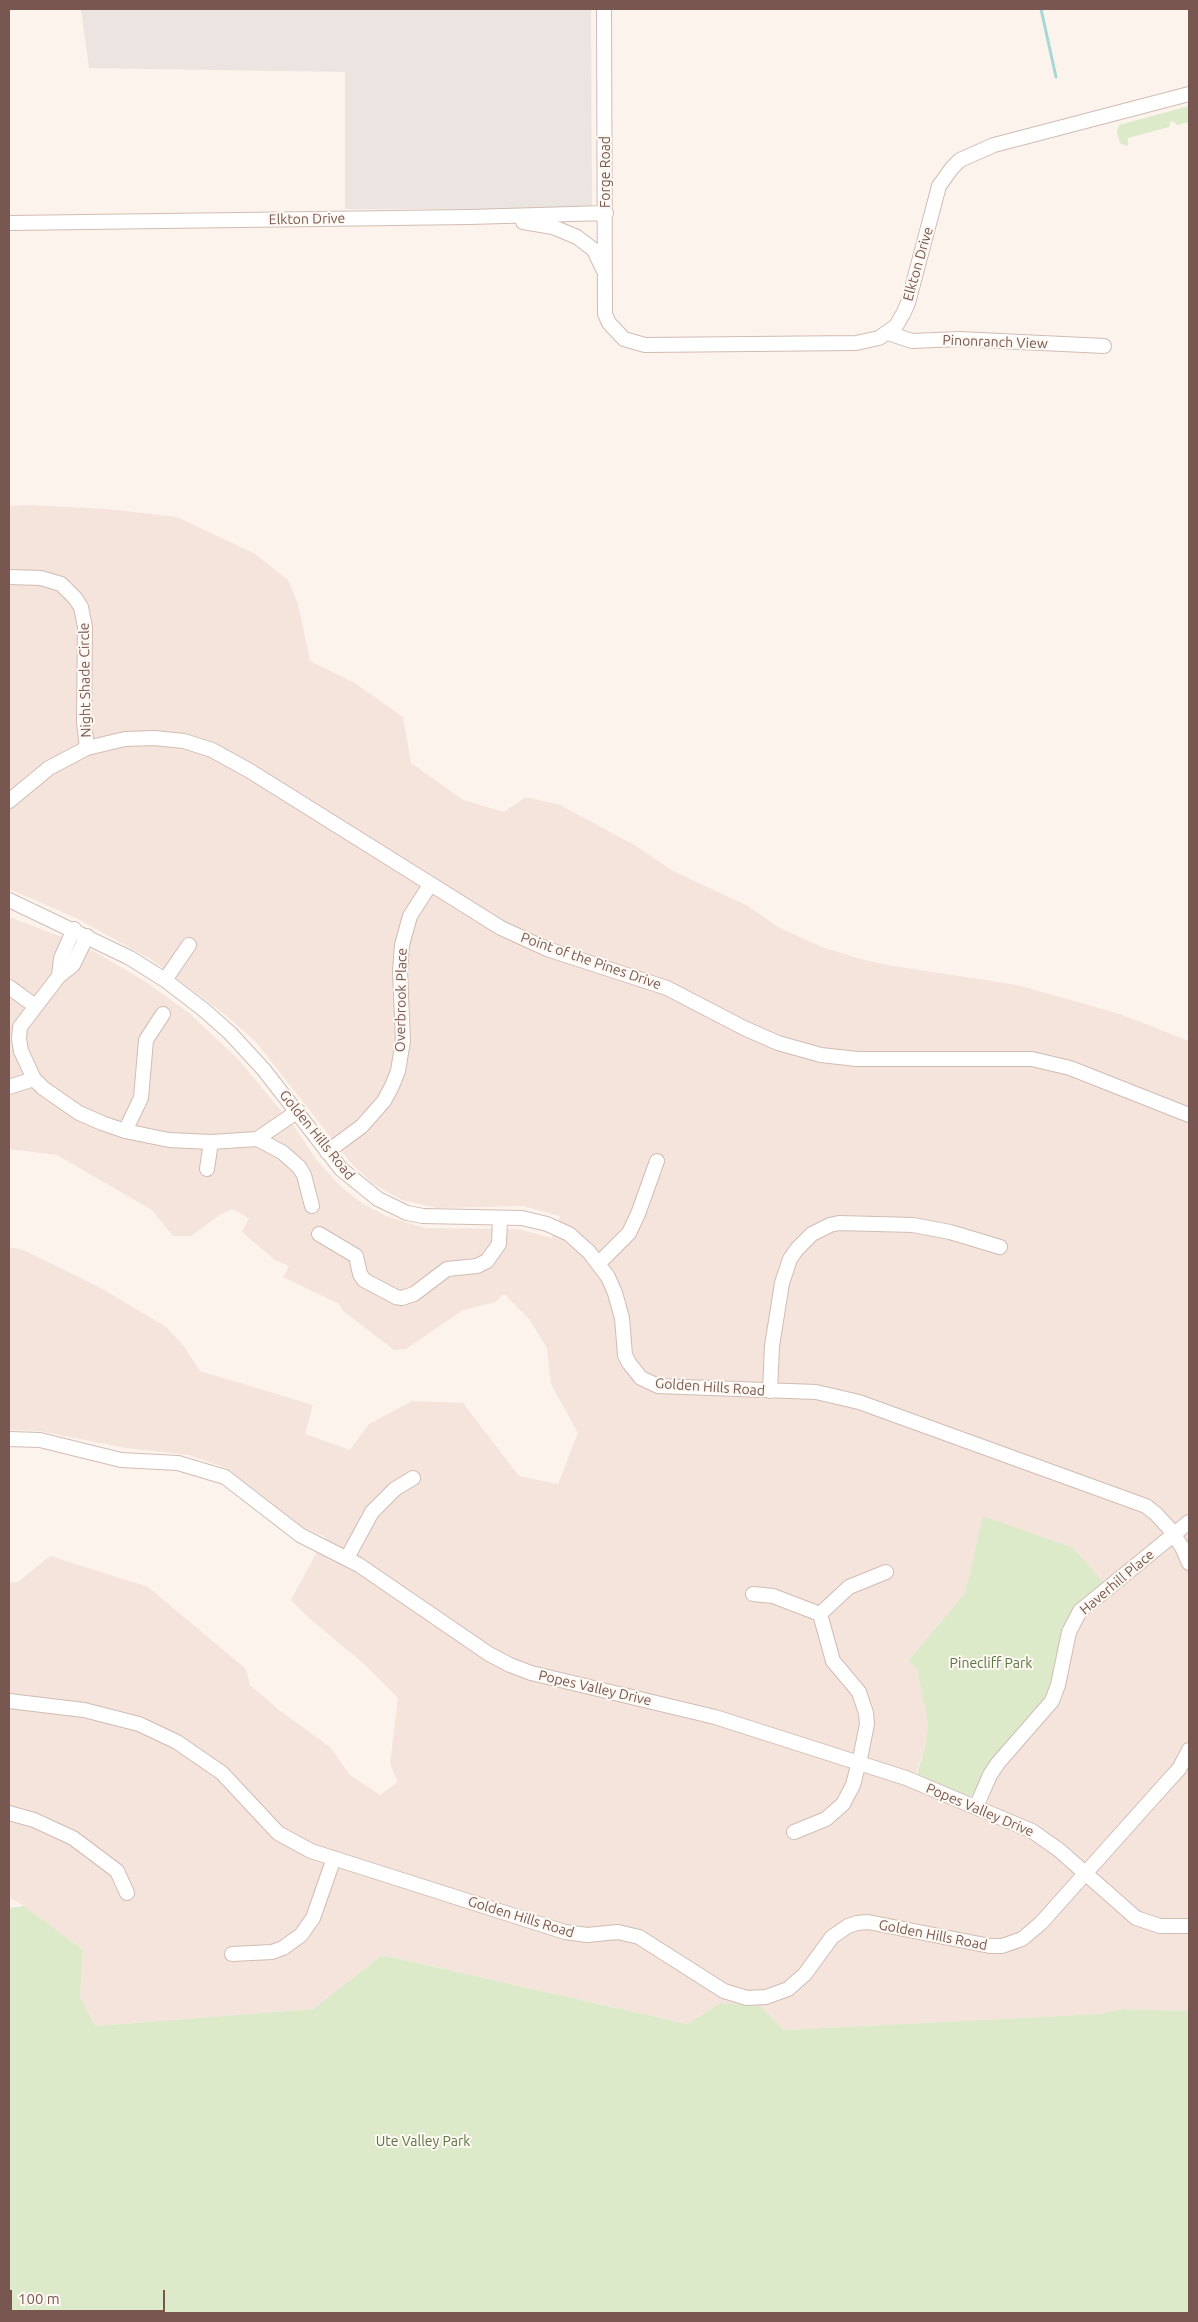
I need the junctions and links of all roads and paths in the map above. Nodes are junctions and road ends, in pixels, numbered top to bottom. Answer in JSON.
{"nodes":[{"id":1,"x":604,"y":9,"type":"edge"},
{"id":2,"x":1189,"y":94,"type":"edge"},
{"id":3,"x":606,"y":212,"type":"junction"},
{"id":4,"x":470,"y":217,"type":"junction"},
{"id":5,"x":9,"y":223,"type":"edge"},
{"id":6,"x":604,"y":273,"type":"junction"},
{"id":7,"x":888,"y":333,"type":"junction"},
{"id":8,"x":1104,"y":346,"type":"dead end"},
{"id":9,"x":9,"y":578,"type":"edge"},
{"id":10,"x":88,"y":748,"type":"junction"},
{"id":11,"x":9,"y":801,"type":"edge"},
{"id":12,"x":430,"y":885,"type":"junction"},
{"id":13,"x":9,"y":900,"type":"edge"},
{"id":14,"x":74,"y":930,"type":"junction"},
{"id":15,"x":87,"y":936,"type":"junction"},
{"id":16,"x":189,"y":945,"type":"dead end"},
{"id":17,"x":59,"y":976,"type":"junction"},
{"id":18,"x":165,"y":980,"type":"junction"},
{"id":19,"x":9,"y":987,"type":"edge"},
{"id":20,"x":35,"y":1006,"type":"junction"},
{"id":21,"x":163,"y":1014,"type":"dead end"},
{"id":22,"x":34,"y":1079,"type":"junction"},
{"id":23,"x":9,"y":1087,"type":"edge"},
{"id":24,"x":298,"y":1112,"type":"junction"},
{"id":25,"x":1189,"y":1116,"type":"edge"},
{"id":26,"x":125,"y":1131,"type":"junction"},
{"id":27,"x":257,"y":1139,"type":"junction"},
{"id":28,"x":211,"y":1142,"type":"junction"},
{"id":29,"x":327,"y":1152,"type":"junction"},
{"id":30,"x":657,"y":1161,"type":"dead end"},
{"id":31,"x":207,"y":1170,"type":"dead end"},
{"id":32,"x":312,"y":1206,"type":"dead end"},
{"id":33,"x":500,"y":1218,"type":"junction"},
{"id":34,"x":319,"y":1234,"type":"dead end"},
{"id":35,"x":1000,"y":1247,"type":"dead end"},
{"id":36,"x":599,"y":1264,"type":"junction"},
{"id":37,"x":770,"y":1391,"type":"junction"},
{"id":38,"x":9,"y":1439,"type":"edge"},
{"id":39,"x":413,"y":1478,"type":"dead end"},
{"id":40,"x":1189,"y":1522,"type":"edge"},
{"id":41,"x":1174,"y":1534,"type":"junction"},
{"id":42,"x":347,"y":1558,"type":"junction"},
{"id":43,"x":1189,"y":1563,"type":"edge"},
{"id":44,"x":886,"y":1572,"type":"dead end"},
{"id":45,"x":753,"y":1594,"type":"dead end"},
{"id":46,"x":820,"y":1614,"type":"junction"},
{"id":47,"x":9,"y":1702,"type":"edge"},
{"id":48,"x":1189,"y":1750,"type":"edge"},
{"id":49,"x":859,"y":1762,"type":"junction"},
{"id":50,"x":976,"y":1807,"type":"junction"},
{"id":51,"x":9,"y":1813,"type":"edge"},
{"id":52,"x":794,"y":1832,"type":"dead end"},
{"id":53,"x":334,"y":1858,"type":"junction"},
{"id":54,"x":1085,"y":1874,"type":"junction"},
{"id":55,"x":127,"y":1893,"type":"dead end"},
{"id":56,"x":1189,"y":1926,"type":"edge"},
{"id":57,"x":232,"y":1954,"type":"dead end"}],
"edges":[{"from":1,"to":3,"type":"street","name":"Forge Road"},
{"from":2,"to":7,"type":"street","name":"Elkton Drive"},
{"from":3,"to":4,"type":"street","name":"Elkton Drive"},
{"from":3,"to":6,"type":"street","name":"Forge Road"},
{"from":4,"to":5,"type":"street","name":"Elkton Drive"},
{"from":4,"to":6,"type":"street"},
{"from":6,"to":7,"type":"street","name":"Forge Road"},
{"from":7,"to":8,"type":"street","name":"Pinonranch View"},
{"from":9,"to":10,"type":"street","name":"Night Shade Circle"},
{"from":10,"to":11,"type":"street","name":"Point of the Pines Drive"},
{"from":10,"to":12,"type":"street","name":"Point of the Pines Drive"},
{"from":12,"to":25,"type":"street","name":"Point of the Pines Drive"},
{"from":12,"to":29,"type":"street","name":"Overbrook Place"},
{"from":13,"to":14,"type":"street","name":"Golden Hills Road"},
{"from":14,"to":15,"type":"street","name":"Golden Hills Road"},
{"from":14,"to":17,"type":"street"},
{"from":15,"to":17,"type":"street"},
{"from":15,"to":18,"type":"street","name":"Golden Hills Road"},
{"from":16,"to":18,"type":"street"},
{"from":17,"to":20,"type":"street"},
{"from":18,"to":24,"type":"street","name":"Golden Hills Road"},
{"from":19,"to":20,"type":"street"},
{"from":20,"to":22,"type":"street"},
{"from":21,"to":26,"type":"street"},
{"from":22,"to":23,"type":"street"},
{"from":22,"to":26,"type":"street"},
{"from":24,"to":27,"type":"street"},
{"from":24,"to":29,"type":"street","name":"Golden Hills Road"},
{"from":26,"to":28,"type":"street"},
{"from":27,"to":28,"type":"street"},
{"from":27,"to":32,"type":"street"},
{"from":28,"to":31,"type":"street"},
{"from":29,"to":33,"type":"street","name":"Golden Hills Road"},
{"from":30,"to":36,"type":"street"},
{"from":33,"to":34,"type":"street"},
{"from":33,"to":36,"type":"street","name":"Golden Hills Road"},
{"from":35,"to":37,"type":"street"},
{"from":36,"to":37,"type":"street","name":"Golden Hills Road"},
{"from":37,"to":41,"type":"street","name":"Golden Hills Road"},
{"from":38,"to":42,"type":"street","name":"Popes Valley Drive"},
{"from":39,"to":42,"type":"street"},
{"from":40,"to":41,"type":"street","name":"Haverhill Place"},
{"from":41,"to":43,"type":"street","name":"Golden Hills Road"},
{"from":41,"to":50,"type":"street","name":"Haverhill Place"},
{"from":42,"to":49,"type":"street","name":"Popes Valley Drive"},
{"from":44,"to":46,"type":"street"},
{"from":45,"to":46,"type":"street"},
{"from":46,"to":49,"type":"street"},
{"from":47,"to":53,"type":"street","name":"Golden Hills Road"},
{"from":48,"to":54,"type":"street","name":"Golden Hills Road"},
{"from":49,"to":50,"type":"street","name":"Popes Valley Drive"},
{"from":49,"to":52,"type":"street"},
{"from":50,"to":54,"type":"street","name":"Popes Valley Drive"},
{"from":51,"to":55,"type":"street"},
{"from":53,"to":54,"type":"street","name":"Golden Hills Road"},
{"from":53,"to":57,"type":"street"},
{"from":54,"to":56,"type":"street","name":"Popes Valley Drive"}]}
